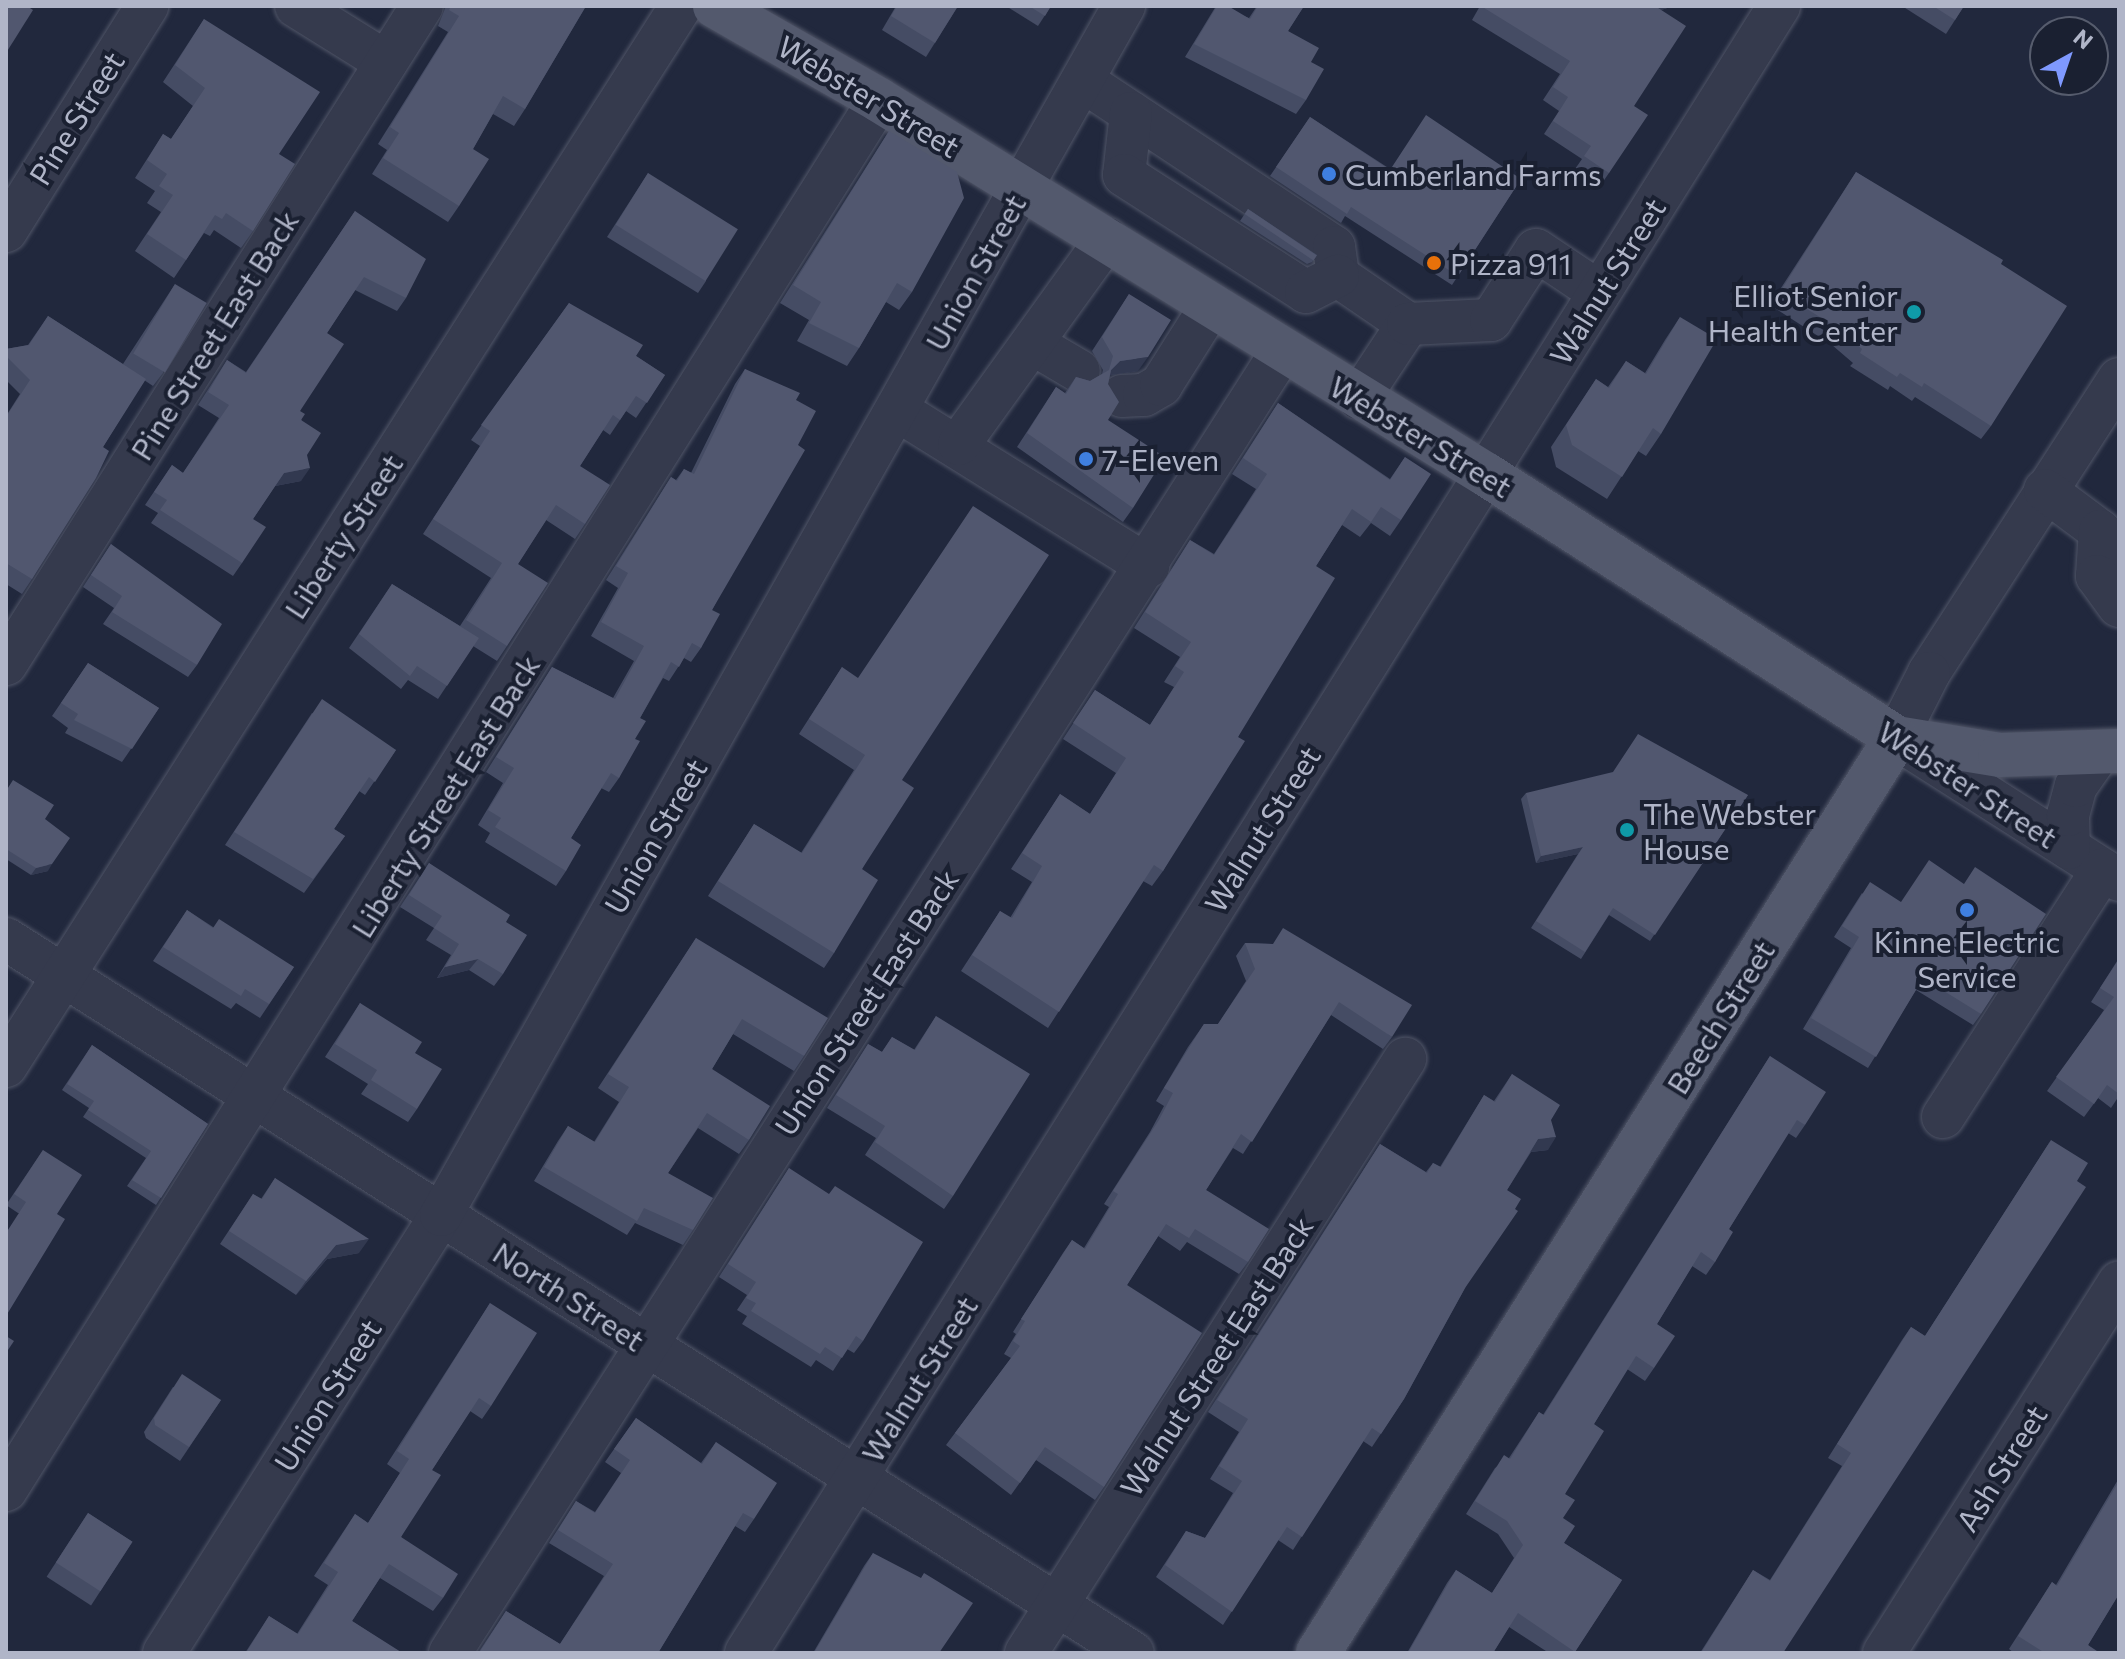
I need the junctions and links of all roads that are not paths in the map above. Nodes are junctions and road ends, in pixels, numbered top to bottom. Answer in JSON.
{"nodes":[{"id":1,"x":147,"y":6,"type":"edge"},
{"id":2,"x":296,"y":6,"type":"edge"},
{"id":3,"x":422,"y":6,"type":"edge"},
{"id":4,"x":681,"y":6,"type":"edge"},
{"id":5,"x":715,"y":6,"type":"edge"},
{"id":6,"x":1124,"y":6,"type":"edge"},
{"id":7,"x":1779,"y":6,"type":"edge"},
{"id":8,"x":386,"y":62,"type":"junction"},
{"id":9,"x":1083,"y":81,"type":"junction"},
{"id":10,"x":879,"y":100,"type":"junction"},
{"id":11,"x":1131,"y":113,"type":"junction"},
{"id":12,"x":1023,"y":188,"type":"junction"},
{"id":13,"x":6,"y":231,"type":"edge"},
{"id":14,"x":1107,"y":239,"type":"junction"},
{"id":15,"x":1338,"y":276,"type":"junction"},
{"id":16,"x":1599,"y":292,"type":"junction"},
{"id":17,"x":1211,"y":306,"type":"junction"},
{"id":18,"x":1408,"y":324,"type":"junction"},
{"id":19,"x":1033,"y":344,"type":"junction"},
{"id":20,"x":1282,"y":351,"type":"junction"},
{"id":21,"x":1079,"y":371,"type":"dead end"},
{"id":22,"x":2116,"y":394,"type":"edge"},
{"id":23,"x":1122,"y":396,"type":"dead end"},
{"id":24,"x":1359,"y":398,"type":"junction"},
{"id":25,"x":897,"y":410,"type":"junction"},
{"id":26,"x":959,"y":444,"type":"junction"},
{"id":27,"x":1487,"y":475,"type":"junction"},
{"id":28,"x":2045,"y":490,"type":"junction"},
{"id":29,"x":2110,"y":522,"type":"edge"},
{"id":30,"x":1148,"y":566,"type":"junction"},
{"id":31,"x":2119,"y":606,"type":"edge"},
{"id":32,"x":6,"y":664,"type":"edge"},
{"id":33,"x":1896,"y":738,"type":"junction"},
{"id":34,"x":2109,"y":752,"type":"edge"},
{"id":35,"x":2097,"y":866,"type":"edge"},
{"id":36,"x":6,"y":939,"type":"edge"},
{"id":37,"x":62,"y":975,"type":"junction"},
{"id":38,"x":1405,"y":1059,"type":"dead end"},
{"id":39,"x":6,"y":1066,"type":"edge"},
{"id":40,"x":256,"y":1097,"type":"junction"},
{"id":41,"x":1943,"y":1117,"type":"dead end"},
{"id":42,"x":441,"y":1215,"type":"junction"},
{"id":43,"x":2119,"y":1282,"type":"edge"},
{"id":44,"x":645,"y":1344,"type":"junction"},
{"id":45,"x":858,"y":1478,"type":"junction"},
{"id":46,"x":6,"y":1490,"type":"edge"},
{"id":47,"x":1057,"y":1605,"type":"junction"},
{"id":48,"x":164,"y":1653,"type":"edge"},
{"id":49,"x":450,"y":1653,"type":"edge"},
{"id":50,"x":746,"y":1653,"type":"edge"},
{"id":51,"x":1026,"y":1653,"type":"edge"},
{"id":52,"x":1133,"y":1653,"type":"edge"},
{"id":53,"x":1318,"y":1653,"type":"edge"},
{"id":54,"x":1884,"y":1653,"type":"edge"}],
"edges":[{"from":1,"to":13,"type":"street","name":"Pine Street"},
{"from":2,"to":8,"type":"street"},
{"from":3,"to":8,"type":"street","name":"Pine Street East Back"},
{"from":4,"to":37,"type":"street","name":"Liberty Street"},
{"from":5,"to":10,"type":"main road","name":"Webster Street"},
{"from":6,"to":9,"type":"street","name":"Union Street"},
{"from":7,"to":16,"type":"street","name":"Walnut Street"},
{"from":8,"to":32,"type":"street","name":"Pine Street East Back"},
{"from":9,"to":11,"type":"street"},
{"from":9,"to":12,"type":"street","name":"Union Street"},
{"from":10,"to":12,"type":"main road","name":"Webster Street"},
{"from":10,"to":40,"type":"street","name":"Liberty Street East Back"},
{"from":11,"to":15,"type":"street"},
{"from":11,"to":15,"type":"street"},
{"from":12,"to":14,"type":"main road","name":"Webster Street"},
{"from":12,"to":25,"type":"street","name":"Union Street"},
{"from":14,"to":17,"type":"main road","name":"Webster Street"},
{"from":14,"to":19,"type":"street"},
{"from":15,"to":18,"type":"street"},
{"from":16,"to":18,"type":"street"},
{"from":16,"to":27,"type":"street","name":"Walnut Street"},
{"from":17,"to":20,"type":"main road","name":"Webster Street"},
{"from":17,"to":23,"type":"street"},
{"from":18,"to":24,"type":"street"},
{"from":19,"to":21,"type":"street"},
{"from":19,"to":26,"type":"street"},
{"from":20,"to":24,"type":"main road","name":"Webster Street"},
{"from":20,"to":30,"type":"street","name":"Union Street East Back"},
{"from":22,"to":28,"type":"street","name":"Beech Street"},
{"from":24,"to":27,"type":"main road","name":"Webster Street"},
{"from":25,"to":26,"type":"street"},
{"from":25,"to":42,"type":"street","name":"Union Street"},
{"from":26,"to":30,"type":"street"},
{"from":27,"to":33,"type":"main road","name":"Webster Street"},
{"from":27,"to":45,"type":"street","name":"Walnut Street"},
{"from":28,"to":29,"type":"street"},
{"from":28,"to":33,"type":"street","name":"Beech Street"},
{"from":29,"to":31,"type":"street"},
{"from":30,"to":44,"type":"street","name":"Union Street East Back"},
{"from":33,"to":34,"type":"main road"},
{"from":33,"to":35,"type":"street","name":"Webster Street"},
{"from":33,"to":53,"type":"main road","name":"Beech Street"},
{"from":34,"to":35,"type":"street"},
{"from":35,"to":41,"type":"street"},
{"from":36,"to":37,"type":"street","name":"North Street"},
{"from":37,"to":39,"type":"street","name":"Liberty Street"},
{"from":37,"to":40,"type":"street","name":"North Street"},
{"from":38,"to":47,"type":"street","name":"Walnut Street East Back"},
{"from":40,"to":42,"type":"street","name":"North Street"},
{"from":40,"to":46,"type":"street","name":"Liberty Street East Back"},
{"from":42,"to":44,"type":"street","name":"North Street"},
{"from":42,"to":48,"type":"street","name":"Union Street"},
{"from":43,"to":54,"type":"street","name":"Ash Street"},
{"from":44,"to":45,"type":"street","name":"North Street"},
{"from":44,"to":49,"type":"street","name":"Union Street East Back"},
{"from":45,"to":47,"type":"street","name":"North Street"},
{"from":45,"to":50,"type":"street","name":"Walnut Street"},
{"from":47,"to":51,"type":"street","name":"Walnut Street East Back"},
{"from":47,"to":52,"type":"street","name":"North Street"}]}
